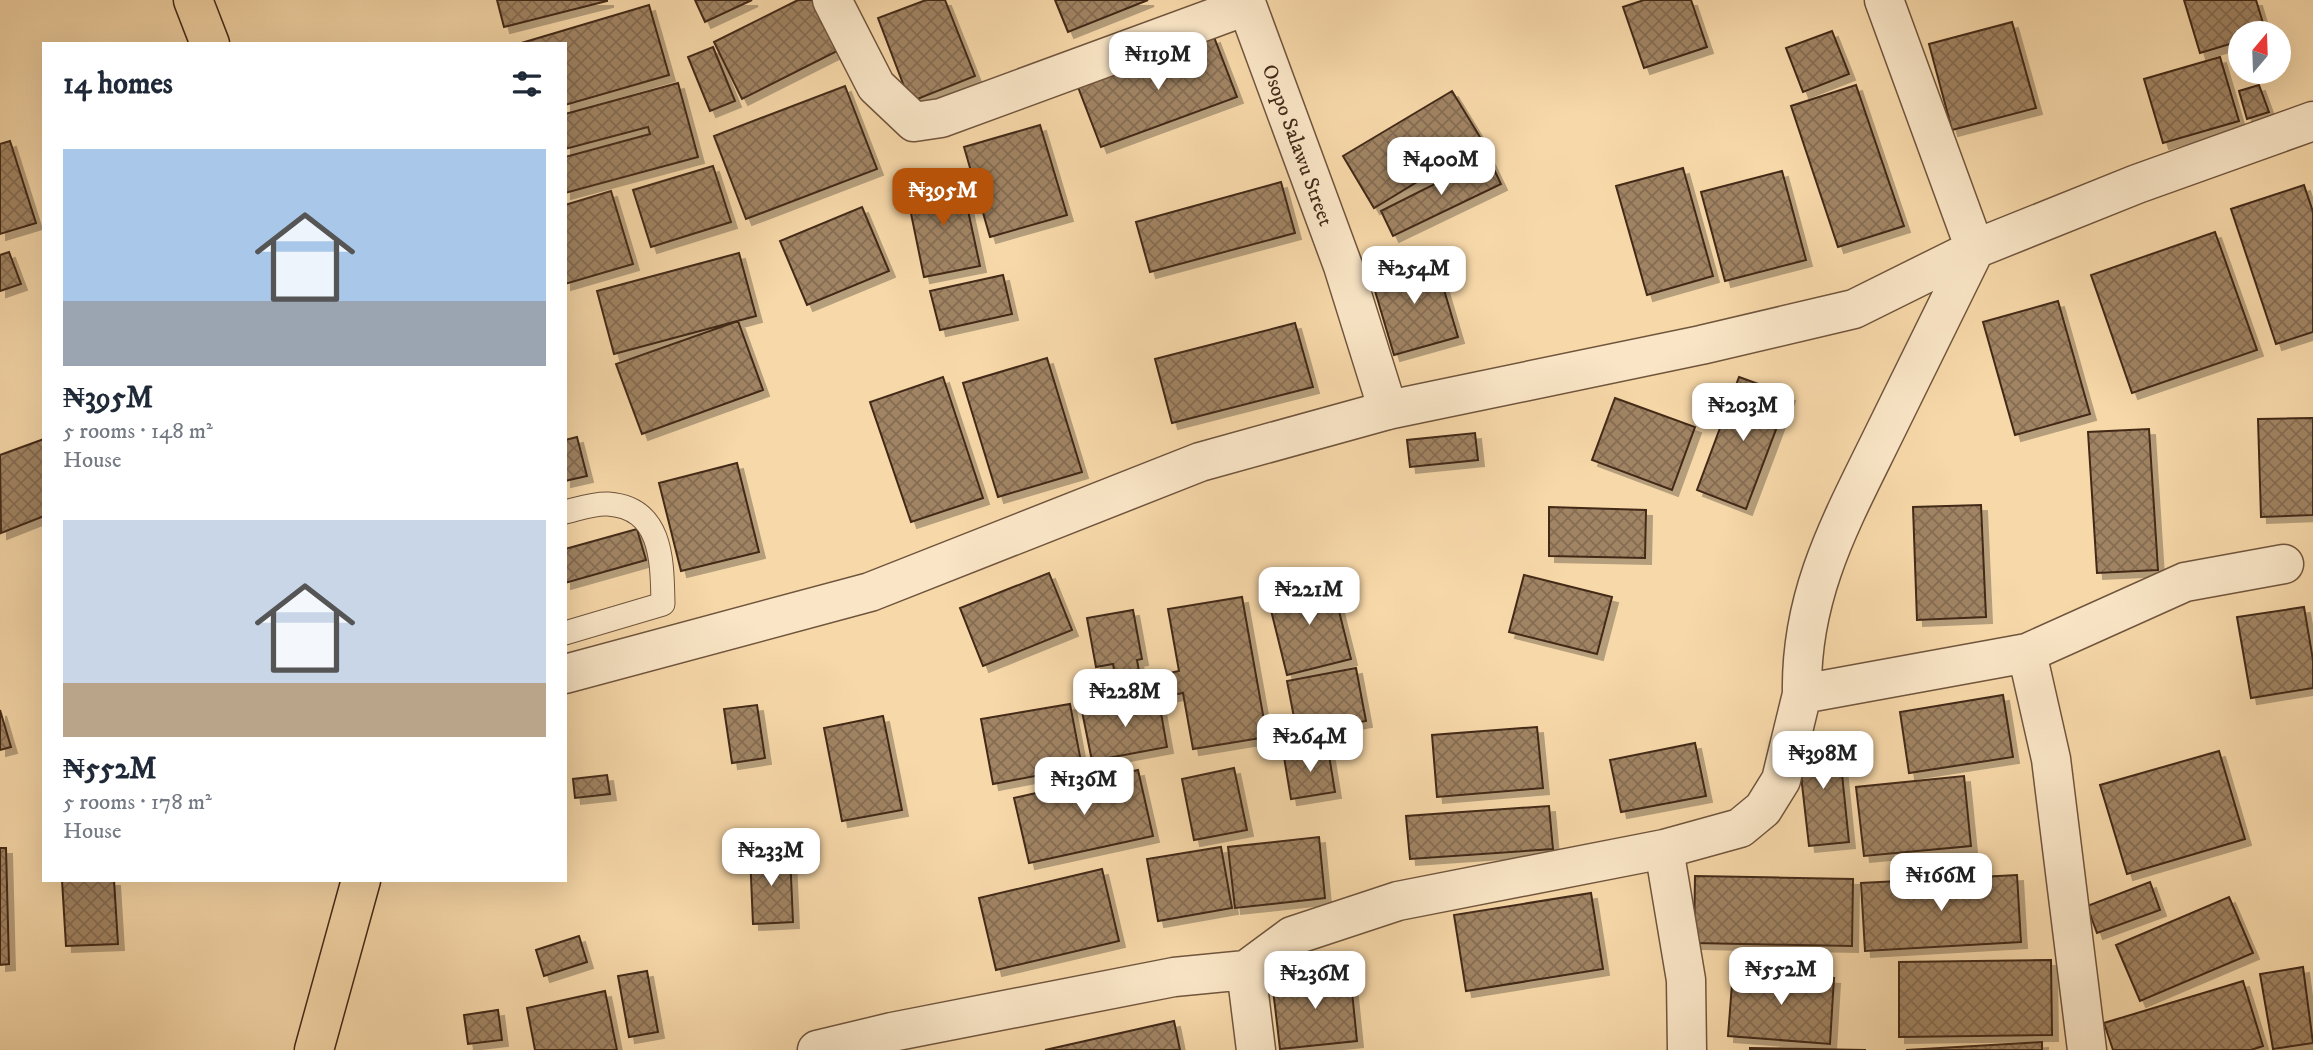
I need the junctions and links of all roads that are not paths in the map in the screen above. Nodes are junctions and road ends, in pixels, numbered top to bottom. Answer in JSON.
{"nodes":[{"id":1,"x":193,"y":0,"type":"edge"},
{"id":2,"x":832,"y":0,"type":"edge"},
{"id":3,"x":1884,"y":0,"type":"edge"},
{"id":4,"x":1245,"y":3,"type":"edge"},
{"id":5,"x":209,"y":42,"type":"edge"},
{"id":6,"x":2313,"y":121,"type":"edge"},
{"id":7,"x":1975,"y":249,"type":"junction"},
{"id":8,"x":1388,"y":410,"type":"junction"},
{"id":9,"x":567,"y":512,"type":"edge"},
{"id":10,"x":2284,"y":564,"type":"dead end"},
{"id":11,"x":567,"y":633,"type":"edge"},
{"id":12,"x":2026,"y":653,"type":"junction"},
{"id":13,"x":567,"y":673,"type":"edge"},
{"id":14,"x":1802,"y":694,"type":"junction"},
{"id":15,"x":1664,"y":849,"type":"junction"},
{"id":16,"x":360,"y":882,"type":"edge"},
{"id":17,"x":1246,"y":970,"type":"junction"},
{"id":18,"x":314,"y":1050,"type":"edge"},
{"id":19,"x":817,"y":1050,"type":"edge"},
{"id":20,"x":1256,"y":1050,"type":"edge"},
{"id":21,"x":1687,"y":1050,"type":"edge"},
{"id":22,"x":2087,"y":1050,"type":"edge"}],
"edges":[{"from":1,"to":5,"type":"main road"},
{"from":2,"to":4,"type":"street"},
{"from":3,"to":7,"type":"street"},
{"from":4,"to":8,"type":"street","name":"Osopo Salawu Street"},
{"from":6,"to":7,"type":"street"},
{"from":7,"to":8,"type":"street"},
{"from":7,"to":14,"type":"street"},
{"from":8,"to":13,"type":"street"},
{"from":9,"to":11,"type":"lane"},
{"from":10,"to":12,"type":"street"},
{"from":12,"to":14,"type":"street"},
{"from":12,"to":22,"type":"street"},
{"from":14,"to":15,"type":"street"},
{"from":15,"to":17,"type":"street"},
{"from":15,"to":21,"type":"street"},
{"from":16,"to":18,"type":"main road"},
{"from":17,"to":19,"type":"street"},
{"from":17,"to":20,"type":"street"}]}
